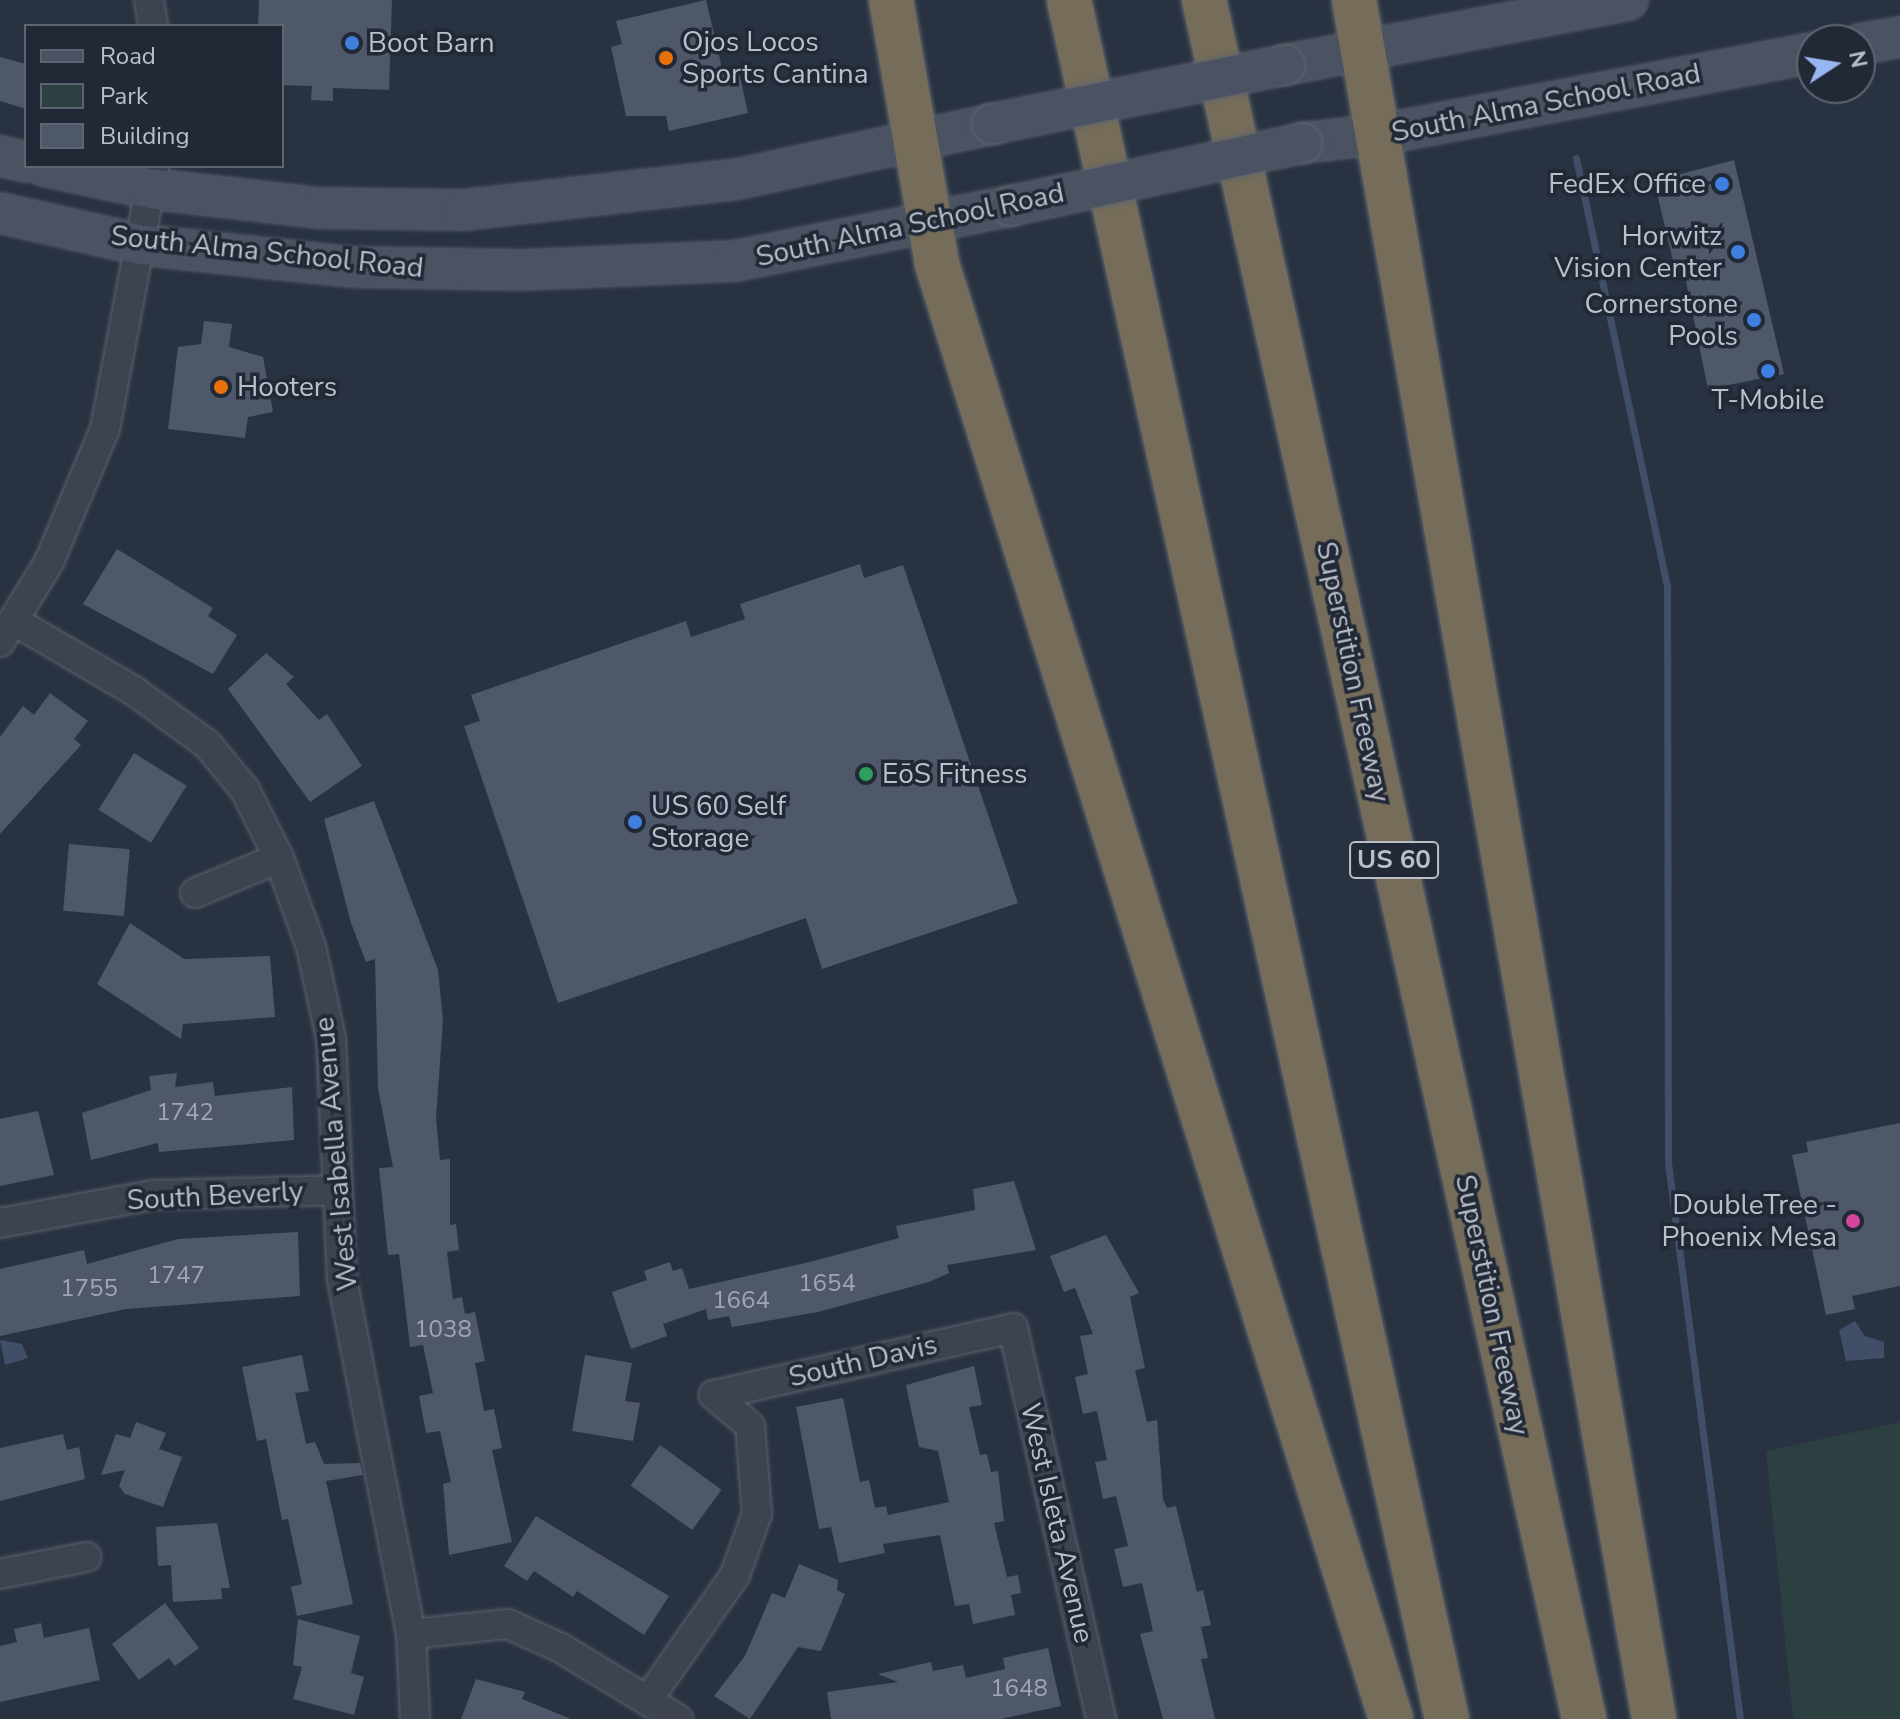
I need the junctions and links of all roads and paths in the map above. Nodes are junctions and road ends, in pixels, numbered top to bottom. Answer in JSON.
{"nodes":[{"id":1,"x":149,"y":0,"type":"edge"},
{"id":2,"x":891,"y":0,"type":"edge"},
{"id":3,"x":1069,"y":0,"type":"edge"},
{"id":4,"x":1204,"y":0,"type":"edge"},
{"id":5,"x":1354,"y":0,"type":"edge"},
{"id":6,"x":1628,"y":0,"type":"edge"},
{"id":7,"x":153,"y":24,"type":"edge"},
{"id":8,"x":1900,"y":37,"type":"edge"},
{"id":9,"x":1876,"y":41,"type":"edge"},
{"id":10,"x":1363,"y":48,"type":"junction"},
{"id":11,"x":1796,"y":56,"type":"edge"},
{"id":12,"x":1383,"y":134,"type":"junction"},
{"id":13,"x":911,"y":142,"type":"junction"},
{"id":14,"x":0,"y":156,"type":"edge"},
{"id":15,"x":24,"y":162,"type":"edge"},
{"id":16,"x":64,"y":168,"type":"edge"},
{"id":17,"x":153,"y":177,"type":"edge"},
{"id":18,"x":0,"y":213,"type":"edge"},
{"id":19,"x":931,"y":225,"type":"junction"},
{"id":20,"x":142,"y":245,"type":"junction"},
{"id":21,"x":8,"y":632,"type":"edge"},
{"id":22,"x":279,"y":858,"type":"junction"},
{"id":23,"x":195,"y":893,"type":"dead end"},
{"id":24,"x":337,"y":1190,"type":"junction"},
{"id":25,"x":0,"y":1223,"type":"edge"},
{"id":26,"x":1013,"y":1328,"type":"joint"},
{"id":27,"x":86,"y":1557,"type":"dead end"},
{"id":28,"x":0,"y":1574,"type":"edge"},
{"id":29,"x":411,"y":1634,"type":"junction"},
{"id":30,"x":649,"y":1698,"type":"junction"},
{"id":31,"x":415,"y":1719,"type":"edge"},
{"id":32,"x":678,"y":1719,"type":"edge"},
{"id":33,"x":1101,"y":1719,"type":"edge"},
{"id":34,"x":1391,"y":1719,"type":"edge"},
{"id":35,"x":1447,"y":1719,"type":"edge"},
{"id":36,"x":1584,"y":1719,"type":"edge"},
{"id":37,"x":1654,"y":1719,"type":"edge"}],
"edges":[{"from":1,"to":7,"type":"street"},
{"from":2,"to":13,"type":"highway"},
{"from":3,"to":35,"type":"highway"},
{"from":4,"to":36,"type":"highway","name":"Superstition Freeway","number":"US 60"},
{"from":5,"to":10,"type":"highway"},
{"from":6,"to":10,"type":"main road","name":"South Alma School Road"},
{"from":8,"to":9,"type":"main road"},
{"from":10,"to":12,"type":"highway"},
{"from":10,"to":13,"type":"main road","name":"South Alma School Road","bridge":true},
{"from":11,"to":12,"type":"main road","name":"South Alma School Road"},
{"from":12,"to":19,"type":"main road","name":"South Alma School Road","bridge":true},
{"from":12,"to":37,"type":"highway"},
{"from":13,"to":17,"type":"main road","name":"South Alma School Road"},
{"from":13,"to":19,"type":"highway"},
{"from":14,"to":15,"type":"main road"},
{"from":16,"to":17,"type":"main road","name":"South Alma School Road"},
{"from":17,"to":20,"type":"street","name":"West Isabella Avenue"},
{"from":18,"to":20,"type":"main road","name":"South Alma School Road"},
{"from":19,"to":20,"type":"main road","name":"South Alma School Road"},
{"from":19,"to":34,"type":"highway"},
{"from":20,"to":21,"type":"street","name":"West Isabella Avenue"},
{"from":21,"to":22,"type":"street","name":"West Isabella Avenue"},
{"from":22,"to":23,"type":"street"},
{"from":22,"to":24,"type":"street","name":"West Isabella Avenue"},
{"from":24,"to":25,"type":"street","name":"South Beverly"},
{"from":24,"to":29,"type":"street","name":"West Isabella Avenue"},
{"from":26,"to":30,"type":"street","name":"South Davis"},
{"from":26,"to":33,"type":"street","name":"West Isleta Avenue"},
{"from":27,"to":28,"type":"street"},
{"from":29,"to":30,"type":"street"},
{"from":29,"to":31,"type":"street","name":"West Isabella Avenue"},
{"from":30,"to":32,"type":"street"}]}
